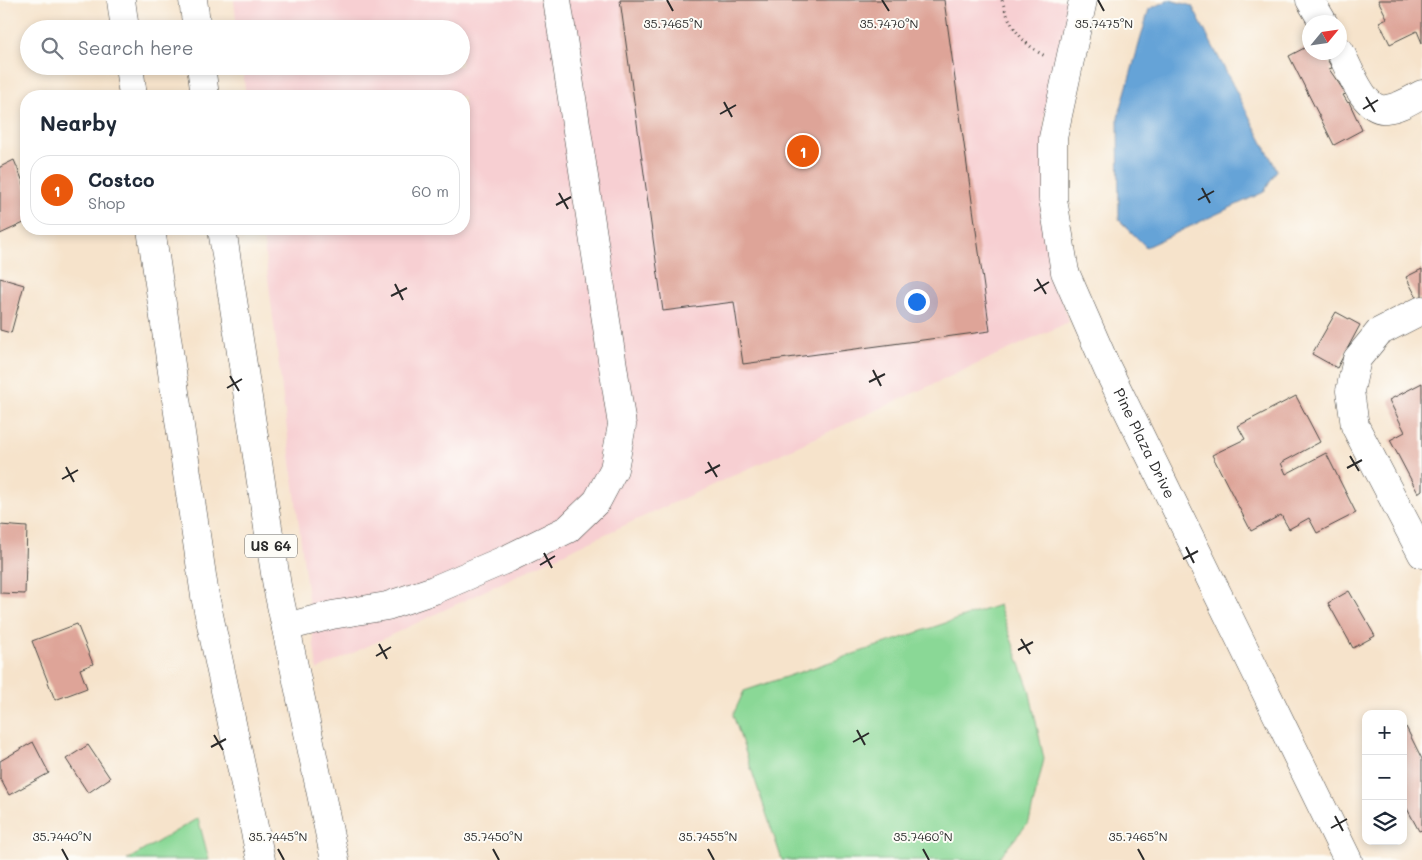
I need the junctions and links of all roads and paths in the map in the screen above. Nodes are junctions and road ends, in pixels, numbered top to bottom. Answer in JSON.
{"nodes":[{"id":1,"x":121,"y":0,"type":"edge"},
{"id":2,"x":193,"y":0,"type":"edge"},
{"id":3,"x":558,"y":0,"type":"edge"},
{"id":4,"x":1002,"y":0,"type":"edge"},
{"id":5,"x":1083,"y":0,"type":"edge"},
{"id":6,"x":1310,"y":0,"type":"edge"},
{"id":7,"x":1320,"y":15,"type":"edge"},
{"id":8,"x":123,"y":20,"type":"edge"},
{"id":9,"x":196,"y":20,"type":"edge"},
{"id":10,"x":1045,"y":56,"type":"dead end"},
{"id":11,"x":1345,"y":60,"type":"edge"},
{"id":12,"x":130,"y":75,"type":"edge"},
{"id":13,"x":202,"y":75,"type":"edge"},
{"id":14,"x":132,"y":90,"type":"edge"},
{"id":15,"x":204,"y":90,"type":"edge"},
{"id":16,"x":1422,"y":94,"type":"edge"},
{"id":17,"x":152,"y":235,"type":"edge"},
{"id":18,"x":223,"y":235,"type":"edge"},
{"id":19,"x":1422,"y":310,"type":"edge"},
{"id":20,"x":1422,"y":554,"type":"edge"},
{"id":21,"x":286,"y":627,"type":"junction"},
{"id":22,"x":261,"y":860,"type":"edge"},
{"id":23,"x":335,"y":860,"type":"edge"},
{"id":24,"x":1348,"y":860,"type":"edge"}],
"edges":[{"from":1,"to":8,"type":"main road"},
{"from":2,"to":9,"type":"main road"},
{"from":3,"to":21,"type":"main road"},
{"from":4,"to":10,"type":"path"},
{"from":5,"to":24,"type":"main road","name":"Pine Plaza Drive"},
{"from":6,"to":7,"type":"main road"},
{"from":11,"to":16,"type":"main road"},
{"from":12,"to":14,"type":"main road"},
{"from":13,"to":15,"type":"main road"},
{"from":17,"to":22,"type":"main road"},
{"from":18,"to":21,"type":"main road","number":"US 64"},
{"from":19,"to":20,"type":"main road"},
{"from":21,"to":23,"type":"main road","number":"US 64"}]}
